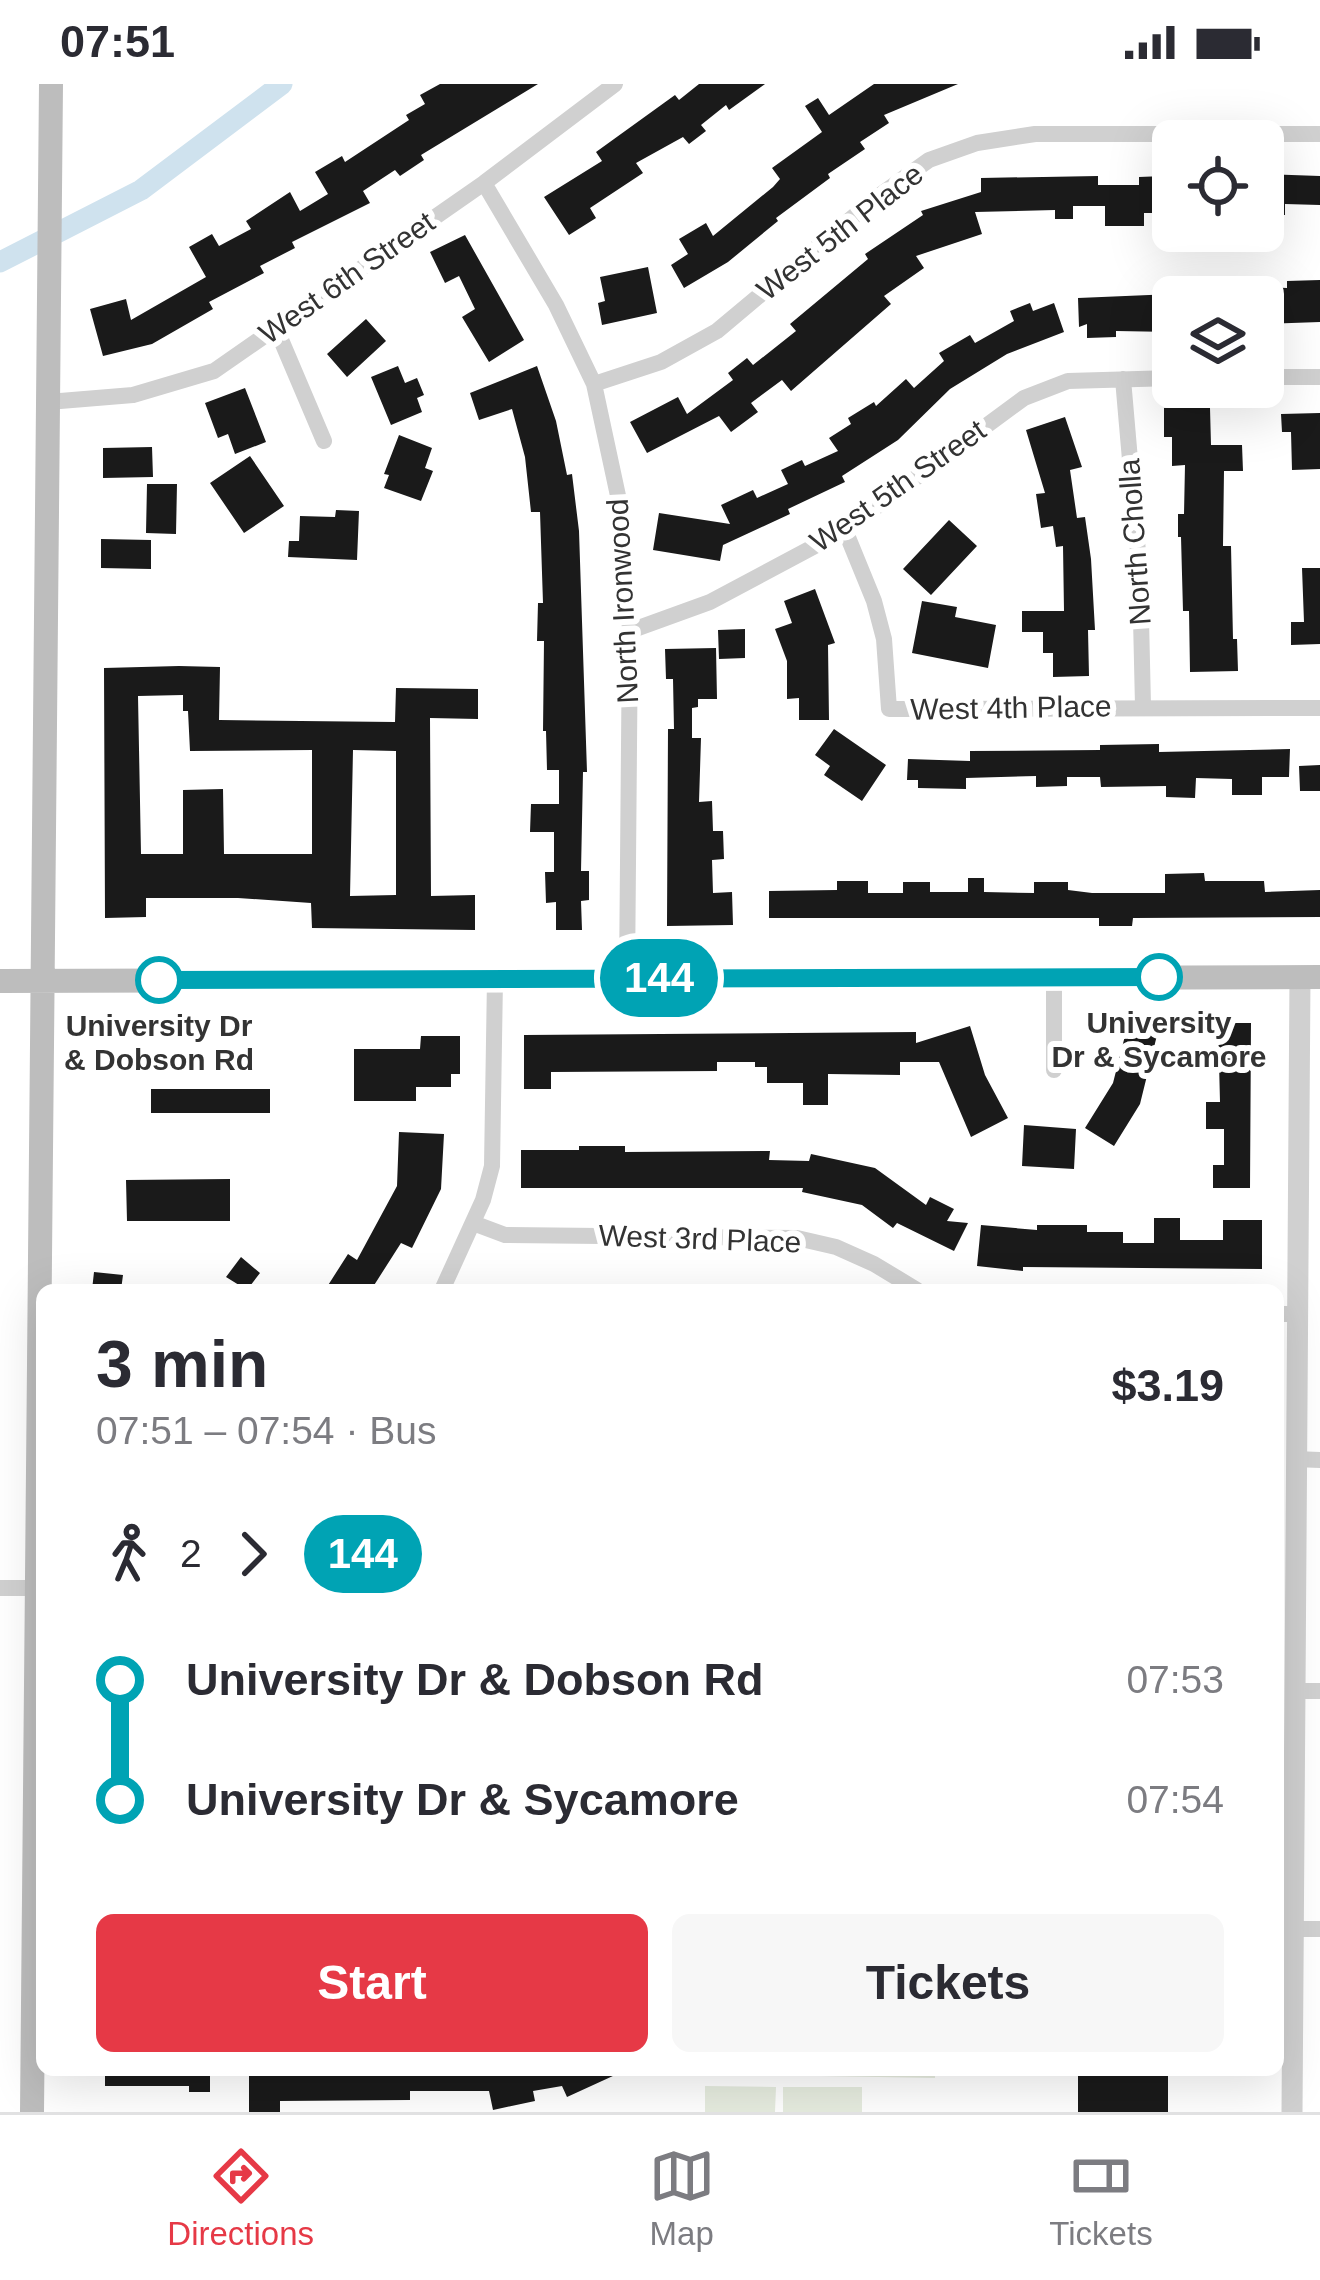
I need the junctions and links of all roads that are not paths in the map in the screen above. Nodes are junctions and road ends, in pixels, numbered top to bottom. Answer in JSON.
{"nodes":[{"id":1,"x":51,"y":84,"type":"edge"},
{"id":2,"x":615,"y":84,"type":"edge"},
{"id":3,"x":1320,"y":134,"type":"edge"},
{"id":4,"x":484,"y":183,"type":"junction"},
{"id":5,"x":276,"y":328,"type":"junction"},
{"id":6,"x":1284,"y":377,"type":"edge"},
{"id":7,"x":1320,"y":377,"type":"edge"},
{"id":8,"x":1152,"y":378,"type":"edge"},
{"id":9,"x":1123,"y":379,"type":"junction"},
{"id":10,"x":594,"y":384,"type":"junction"},
{"id":11,"x":48,"y":402,"type":"junction"},
{"id":12,"x":324,"y":441,"type":"dead end"},
{"id":13,"x":845,"y":530,"type":"junction"},
{"id":14,"x":630,"y":631,"type":"junction"},
{"id":15,"x":1142,"y":706,"type":"junction"},
{"id":16,"x":1320,"y":708,"type":"edge"},
{"id":17,"x":1054,"y":977,"type":"junction"},
{"id":18,"x":1310,"y":977,"type":"edge"},
{"id":19,"x":627,"y":978,"type":"junction"},
{"id":20,"x":495,"y":979,"type":"junction"},
{"id":21,"x":0,"y":980,"type":"edge"},
{"id":22,"x":43,"y":980,"type":"junction"},
{"id":23,"x":1054,"y":1070,"type":"dead end"},
{"id":24,"x":473,"y":1223,"type":"junction"},
{"id":25,"x":40,"y":1284,"type":"edge"},
{"id":26,"x":445,"y":1284,"type":"edge"},
{"id":27,"x":902,"y":1284,"type":"edge"},
{"id":28,"x":1287,"y":1314,"type":"edge"},
{"id":29,"x":1295,"y":1460,"type":"junction"},
{"id":30,"x":1320,"y":1460,"type":"edge"},
{"id":31,"x":0,"y":1588,"type":"edge"},
{"id":32,"x":36,"y":1588,"type":"edge"},
{"id":33,"x":1292,"y":1691,"type":"junction"},
{"id":34,"x":1320,"y":1691,"type":"edge"},
{"id":35,"x":1295,"y":1929,"type":"junction"},
{"id":36,"x":1320,"y":1929,"type":"edge"},
{"id":37,"x":36,"y":2041,"type":"edge"},
{"id":38,"x":32,"y":2112,"type":"edge"},
{"id":39,"x":1292,"y":2112,"type":"edge"}],
"edges":[{"from":1,"to":11,"type":"main road"},
{"from":2,"to":4,"type":"street","name":"West 6th Street"},
{"from":3,"to":10,"type":"street","name":"West 5th Place"},
{"from":4,"to":5,"type":"street","name":"West 6th Street"},
{"from":4,"to":10,"type":"street","name":"North Ironwood"},
{"from":5,"to":11,"type":"street","name":"West 6th Street"},
{"from":5,"to":12,"type":"street"},
{"from":6,"to":7,"type":"street"},
{"from":8,"to":9,"type":"street","name":"West 5th Street"},
{"from":9,"to":13,"type":"street","name":"West 5th Street"},
{"from":9,"to":15,"type":"street","name":"North Cholla"},
{"from":10,"to":14,"type":"street","name":"North Ironwood"},
{"from":11,"to":22,"type":"main road"},
{"from":13,"to":14,"type":"street","name":"West 5th Street"},
{"from":13,"to":15,"type":"street","name":"West 4th Place"},
{"from":14,"to":19,"type":"street","name":"North Ironwood"},
{"from":15,"to":16,"type":"street","name":"West 4th Place"},
{"from":17,"to":18,"type":"main road"},
{"from":17,"to":19,"type":"main road"},
{"from":17,"to":23,"type":"street"},
{"from":18,"to":28,"type":"street"},
{"from":19,"to":20,"type":"main road"},
{"from":20,"to":22,"type":"main road"},
{"from":20,"to":24,"type":"street"},
{"from":21,"to":22,"type":"main road"},
{"from":22,"to":25,"type":"main road"},
{"from":24,"to":26,"type":"street"},
{"from":24,"to":27,"type":"street","name":"West 3rd Place"},
{"from":28,"to":29,"type":"street"},
{"from":29,"to":30,"type":"street"},
{"from":29,"to":33,"type":"street"},
{"from":31,"to":32,"type":"street"},
{"from":33,"to":34,"type":"street"},
{"from":33,"to":35,"type":"street"},
{"from":35,"to":36,"type":"street"},
{"from":35,"to":39,"type":"street"},
{"from":37,"to":38,"type":"main road"}]}
